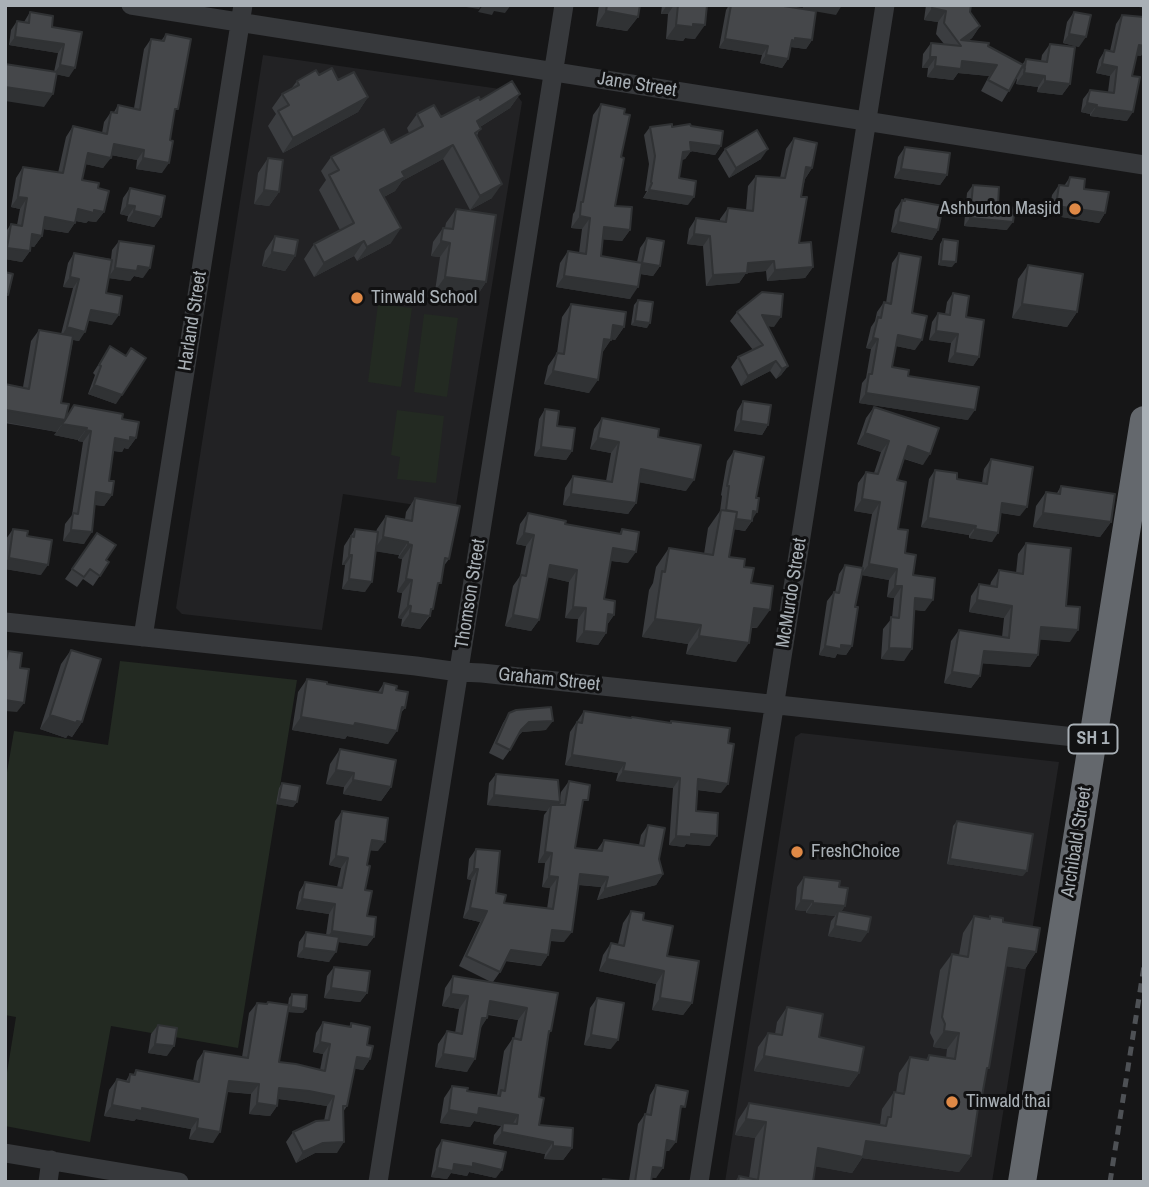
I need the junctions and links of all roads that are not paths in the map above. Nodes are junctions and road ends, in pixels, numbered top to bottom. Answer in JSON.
{"nodes":[{"id":1,"x":131,"y":5,"type":"edge"},
{"id":2,"x":564,"y":5,"type":"edge"},
{"id":3,"x":885,"y":5,"type":"edge"},
{"id":4,"x":242,"y":13,"type":"edge"},
{"id":5,"x":554,"y":73,"type":"junction"},
{"id":6,"x":867,"y":121,"type":"junction"},
{"id":7,"x":1144,"y":165,"type":"edge"},
{"id":8,"x":1144,"y":420,"type":"edge"},
{"id":9,"x":5,"y":622,"type":"edge"},
{"id":10,"x":144,"y":637,"type":"junction"},
{"id":11,"x":459,"y":672,"type":"junction"},
{"id":12,"x":774,"y":705,"type":"junction"},
{"id":13,"x":1093,"y":739,"type":"junction"},
{"id":14,"x":5,"y":1153,"type":"edge"},
{"id":15,"x":51,"y":1160,"type":"junction"},
{"id":16,"x":48,"y":1182,"type":"edge"},
{"id":17,"x":179,"y":1182,"type":"edge"},
{"id":18,"x":378,"y":1182,"type":"edge"},
{"id":19,"x":699,"y":1182,"type":"edge"},
{"id":20,"x":1022,"y":1182,"type":"edge"}],
"edges":[{"from":1,"to":4,"type":"street","name":"Jane Street"},
{"from":2,"to":5,"type":"street","name":"Thomson Street"},
{"from":3,"to":6,"type":"street","name":"McMurdo Street"},
{"from":4,"to":5,"type":"street","name":"Jane Street"},
{"from":4,"to":10,"type":"street","name":"Harland Street"},
{"from":5,"to":6,"type":"street","name":"Jane Street"},
{"from":5,"to":11,"type":"street","name":"Thomson Street"},
{"from":6,"to":7,"type":"street","name":"Jane Street"},
{"from":6,"to":12,"type":"street","name":"McMurdo Street"},
{"from":8,"to":13,"type":"highway","name":"Archibald Street","number":"SH 1"},
{"from":9,"to":10,"type":"street","name":"Graham Street"},
{"from":10,"to":11,"type":"street","name":"Graham Street"},
{"from":11,"to":12,"type":"street","name":"Graham Street"},
{"from":11,"to":18,"type":"street","name":"Thomson Street"},
{"from":12,"to":13,"type":"street","name":"Graham Street"},
{"from":12,"to":19,"type":"street","name":"McMurdo Street"},
{"from":13,"to":20,"type":"highway","name":"Archibald Street","number":"SH 1"},
{"from":14,"to":15,"type":"street"},
{"from":15,"to":16,"type":"street"},
{"from":15,"to":17,"type":"street"}]}
